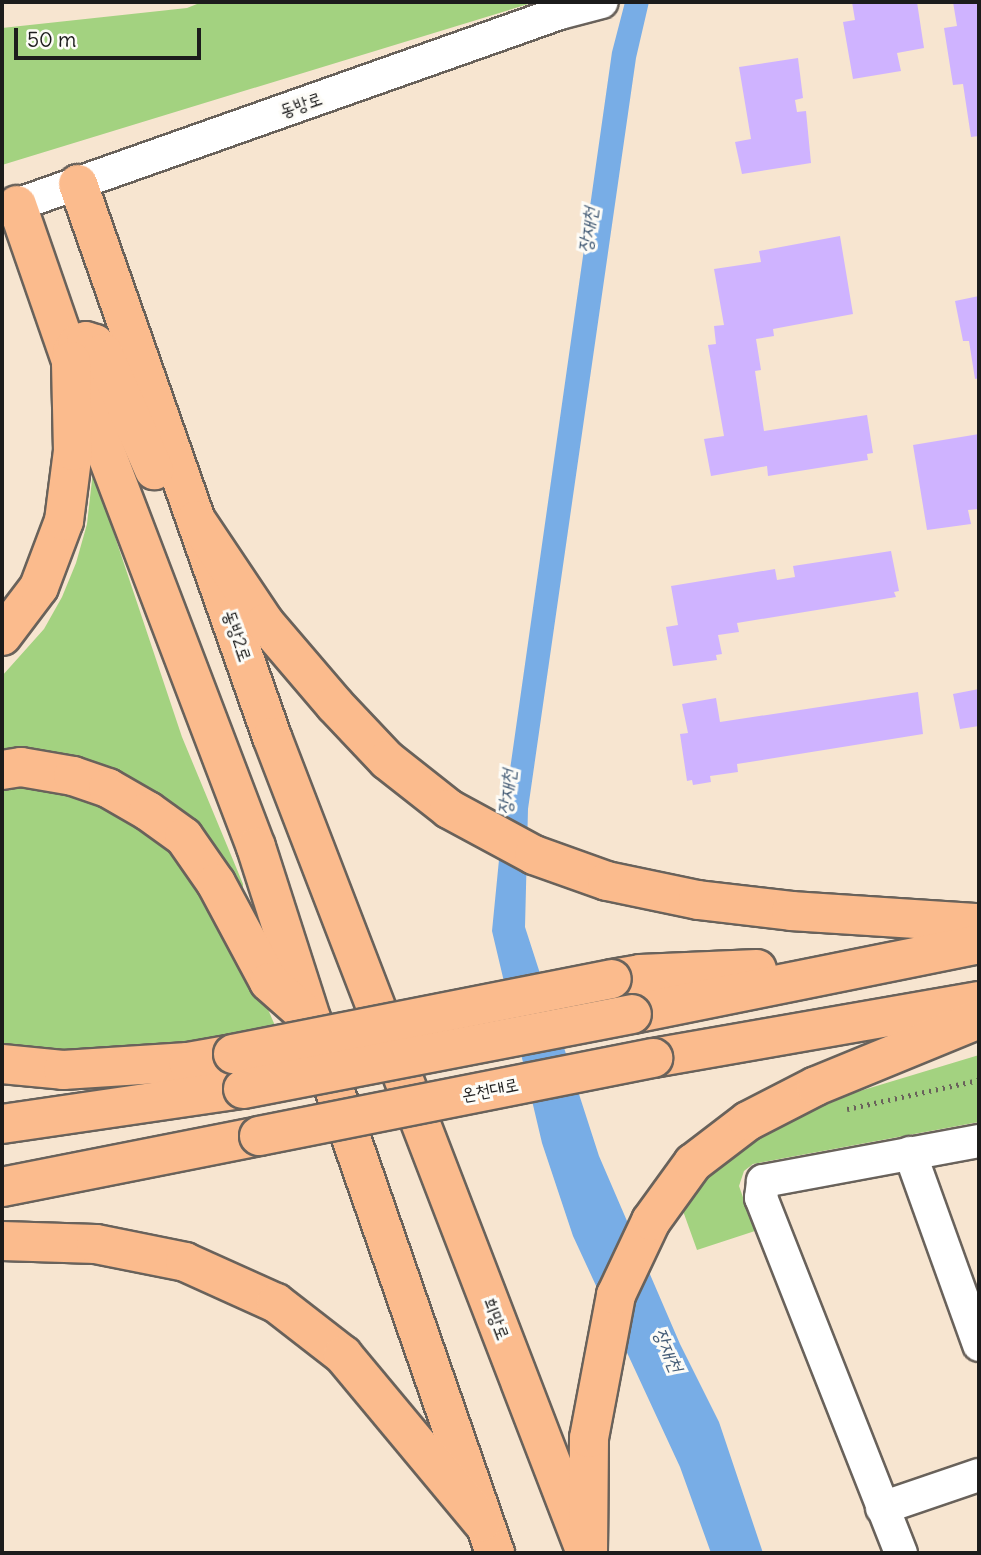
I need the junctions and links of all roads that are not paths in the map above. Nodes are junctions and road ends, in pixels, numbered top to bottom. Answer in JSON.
{"nodes":[{"id":1,"x":602,"y":2,"type":"edge"},
{"id":2,"x":78,"y":184,"type":"junction"},
{"id":3,"x":9,"y":207,"type":"edge"},
{"id":4,"x":71,"y":361,"type":"junction"},
{"id":5,"x":196,"y":520,"type":"junction"},
{"id":6,"x":218,"y":581,"type":"junction"},
{"id":7,"x":2,"y":636,"type":"edge"},
{"id":8,"x":2,"y":770,"type":"edge"},
{"id":9,"x":979,"y":923,"type":"edge"},
{"id":10,"x":979,"y":944,"type":"edge"},
{"id":11,"x":867,"y":965,"type":"junction"},
{"id":12,"x":979,"y":1001,"type":"edge"},
{"id":13,"x":979,"y":1019,"type":"edge"},
{"id":14,"x":312,"y":1020,"type":"junction"},
{"id":15,"x":2,"y":1064,"type":"edge"},
{"id":16,"x":238,"y":1072,"type":"junction"},
{"id":17,"x":406,"y":1084,"type":"joint"},
{"id":18,"x":2,"y":1124,"type":"edge"},
{"id":19,"x":979,"y":1141,"type":"edge"},
{"id":20,"x":910,"y":1153,"type":"junction"},
{"id":21,"x":2,"y":1187,"type":"edge"},
{"id":22,"x":2,"y":1241,"type":"edge"},
{"id":23,"x":970,"y":1292,"type":"edge"},
{"id":24,"x":979,"y":1345,"type":"edge"},
{"id":25,"x":979,"y":1475,"type":"edge"},
{"id":26,"x":883,"y":1508,"type":"junction"},
{"id":27,"x":489,"y":1537,"type":"edge"},
{"id":28,"x":587,"y":1553,"type":"edge"},
{"id":29,"x":901,"y":1553,"type":"edge"}],
"edges":[{"from":1,"to":2,"type":"street","name":"동방로"},
{"from":2,"to":3,"type":"street","name":"동방로"},
{"from":2,"to":5,"type":"main road","name":"동방2로"},
{"from":3,"to":4,"type":"main road"},
{"from":4,"to":6,"type":"main road"},
{"from":4,"to":7,"type":"main road"},
{"from":4,"to":14,"type":"main road"},
{"from":5,"to":6,"type":"main road","name":"동방2로"},
{"from":5,"to":9,"type":"main road"},
{"from":6,"to":17,"type":"main road","name":"동방2로"},
{"from":8,"to":14,"type":"main road"},
{"from":10,"to":11,"type":"main road"},
{"from":11,"to":16,"type":"main road","bridge":true},
{"from":11,"to":16,"type":"main road","bridge":true},
{"from":12,"to":21,"type":"main road","name":"온천대로","bridge":true},
{"from":13,"to":28,"type":"main road"},
{"from":14,"to":27,"type":"main road"},
{"from":15,"to":16,"type":"main road"},
{"from":16,"to":18,"type":"main road"},
{"from":17,"to":28,"type":"main road","name":"희망로"},
{"from":19,"to":20,"type":"street"},
{"from":20,"to":23,"type":"street"},
{"from":20,"to":26,"type":"street"},
{"from":22,"to":27,"type":"main road"},
{"from":23,"to":24,"type":"street"},
{"from":25,"to":26,"type":"street"},
{"from":26,"to":29,"type":"street"}]}
